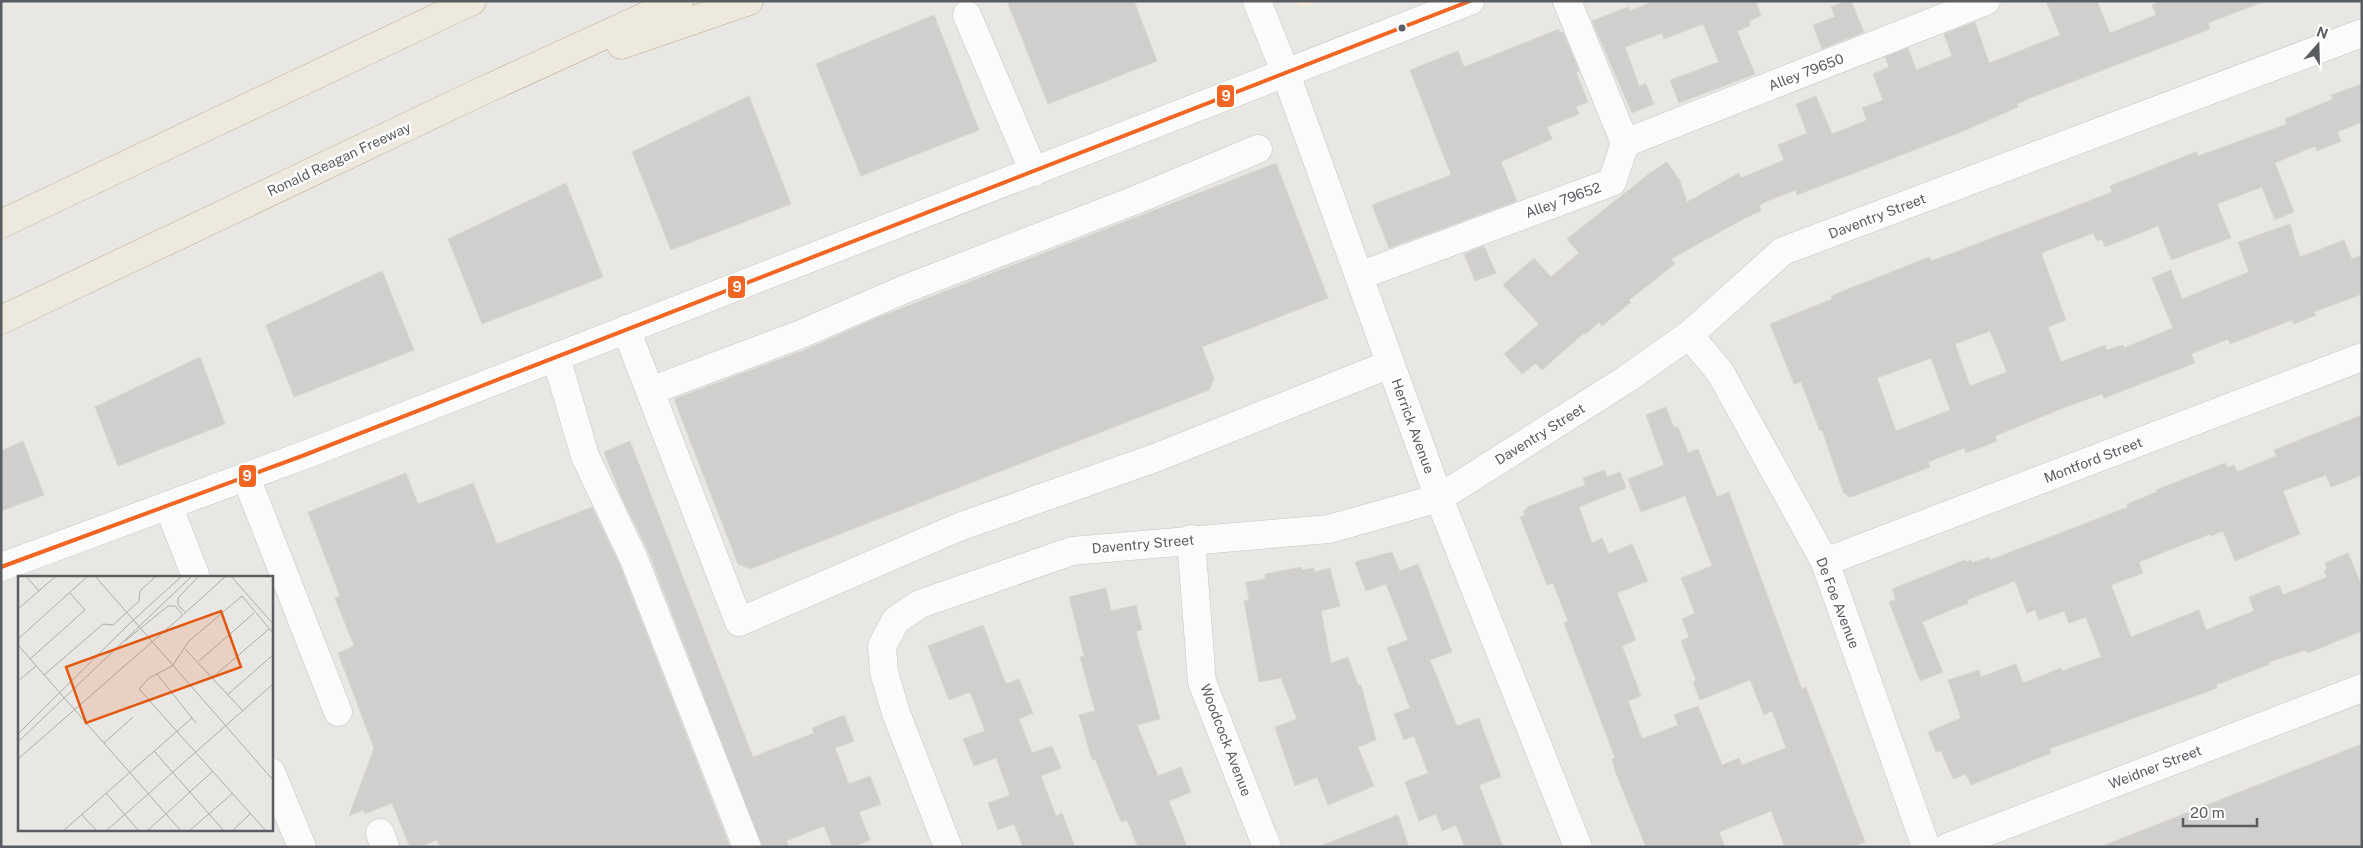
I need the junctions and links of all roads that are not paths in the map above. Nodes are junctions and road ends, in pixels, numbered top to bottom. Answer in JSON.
{"nodes":[{"id":1,"x":472,"y":1,"type":"edge"},
{"id":2,"x":679,"y":1,"type":"edge"},
{"id":3,"x":749,"y":1,"type":"edge"},
{"id":4,"x":1257,"y":1,"type":"edge"},
{"id":5,"x":1470,"y":1,"type":"edge"},
{"id":6,"x":1566,"y":1,"type":"edge"},
{"id":7,"x":1986,"y":1,"type":"edge"},
{"id":8,"x":967,"y":15,"type":"dead end"},
{"id":9,"x":2362,"y":33,"type":"edge"},
{"id":10,"x":1286,"y":74,"type":"junction"},
{"id":11,"x":480,"y":92,"type":"junction"},
{"id":12,"x":1626,"y":143,"type":"junction"},
{"id":13,"x":1258,"y":149,"type":"dead end"},
{"id":14,"x":1034,"y":172,"type":"junction"},
{"id":15,"x":1,"y":224,"type":"edge"},
{"id":16,"x":1359,"y":276,"type":"junction"},
{"id":17,"x":1,"y":320,"type":"edge"},
{"id":18,"x":626,"y":329,"type":"junction"},
{"id":19,"x":1689,"y":335,"type":"junction"},
{"id":20,"x":556,"y":357,"type":"junction"},
{"id":21,"x":2362,"y":357,"type":"edge"},
{"id":22,"x":1390,"y":364,"type":"junction"},
{"id":23,"x":650,"y":391,"type":"junction"},
{"id":24,"x":246,"y":477,"type":"junction"},
{"id":25,"x":1439,"y":498,"type":"junction"},
{"id":26,"x":168,"y":505,"type":"junction"},
{"id":27,"x":1191,"y":539,"type":"junction"},
{"id":28,"x":1825,"y":562,"type":"junction"},
{"id":29,"x":1,"y":567,"type":"edge"},
{"id":30,"x":196,"y":576,"type":"edge"},
{"id":31,"x":2362,"y":688,"type":"edge"},
{"id":32,"x":338,"y":712,"type":"dead end"},
{"id":33,"x":272,"y":774,"type":"edge"},
{"id":34,"x":302,"y":847,"type":"edge"},
{"id":35,"x":747,"y":847,"type":"edge"},
{"id":36,"x":948,"y":847,"type":"edge"},
{"id":37,"x":1267,"y":847,"type":"edge"},
{"id":38,"x":1578,"y":847,"type":"edge"},
{"id":39,"x":1926,"y":847,"type":"edge"},
{"id":40,"x":1948,"y":847,"type":"edge"}],
"edges":[{"from":1,"to":15,"type":"highway"},
{"from":2,"to":11,"type":"highway","name":"Ronald Reagan Freeway"},
{"from":3,"to":11,"type":"highway"},
{"from":4,"to":10,"type":"street","name":"Herrick Avenue"},
{"from":5,"to":10,"type":"street"},
{"from":6,"to":12,"type":"street"},
{"from":7,"to":12,"type":"street","name":"Alley 79650"},
{"from":8,"to":14,"type":"street"},
{"from":9,"to":19,"type":"street","name":"Daventry Street"},
{"from":10,"to":14,"type":"street"},
{"from":10,"to":16,"type":"street","name":"Herrick Avenue"},
{"from":11,"to":17,"type":"highway","name":"Ronald Reagan Freeway"},
{"from":12,"to":16,"type":"street","name":"Alley 79652"},
{"from":13,"to":23,"type":"street"},
{"from":14,"to":18,"type":"street"},
{"from":16,"to":22,"type":"street","name":"Herrick Avenue"},
{"from":18,"to":20,"type":"street"},
{"from":18,"to":23,"type":"street"},
{"from":19,"to":25,"type":"street","name":"Daventry Street"},
{"from":19,"to":28,"type":"street","name":"De Foe Avenue"},
{"from":20,"to":24,"type":"street"},
{"from":20,"to":35,"type":"street"},
{"from":21,"to":28,"type":"street","name":"Montford Street"},
{"from":22,"to":23,"type":"street"},
{"from":22,"to":25,"type":"street","name":"Herrick Avenue"},
{"from":24,"to":26,"type":"street"},
{"from":24,"to":32,"type":"street"},
{"from":25,"to":27,"type":"street","name":"Daventry Street"},
{"from":25,"to":38,"type":"street","name":"Herrick Avenue"},
{"from":26,"to":29,"type":"street"},
{"from":26,"to":30,"type":"street"},
{"from":27,"to":36,"type":"street","name":"Daventry Street"},
{"from":27,"to":37,"type":"street","name":"Woodcock Avenue"},
{"from":28,"to":39,"type":"street","name":"De Foe Avenue"},
{"from":31,"to":40,"type":"street","name":"Weidner Street"},
{"from":33,"to":34,"type":"street"}]}
